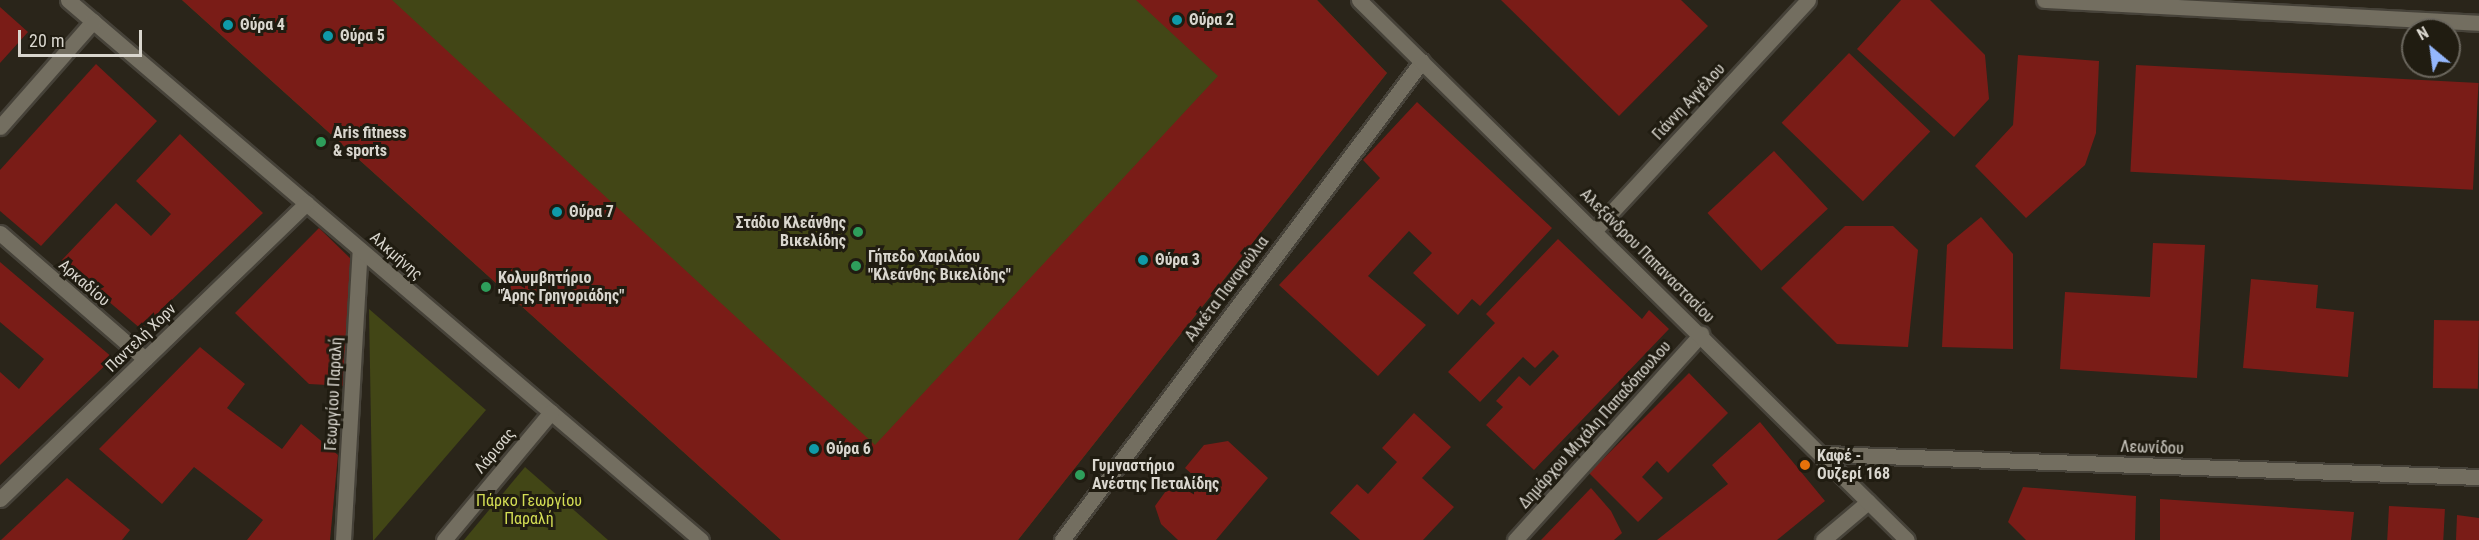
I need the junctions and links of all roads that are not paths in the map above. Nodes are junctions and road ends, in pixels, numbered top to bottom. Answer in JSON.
{"nodes":[{"id":1,"x":68,"y":0,"type":"edge"},
{"id":2,"x":1359,"y":0,"type":"edge"},
{"id":3,"x":1808,"y":0,"type":"edge"},
{"id":4,"x":2044,"y":0,"type":"edge"},
{"id":5,"x":93,"y":21,"type":"junction"},
{"id":6,"x":2479,"y":23,"type":"edge"},
{"id":7,"x":1422,"y":61,"type":"junction"},
{"id":8,"x":0,"y":127,"type":"edge"},
{"id":9,"x":307,"y":203,"type":"junction"},
{"id":10,"x":1596,"y":230,"type":"junction"},
{"id":11,"x":0,"y":233,"type":"edge"},
{"id":12,"x":360,"y":249,"type":"junction"},
{"id":13,"x":1701,"y":334,"type":"junction"},
{"id":14,"x":145,"y":359,"type":"junction"},
{"id":15,"x":550,"y":412,"type":"junction"},
{"id":16,"x":1824,"y":454,"type":"junction"},
{"id":17,"x":2479,"y":477,"type":"edge"},
{"id":18,"x":2,"y":493,"type":"edge"},
{"id":19,"x":1868,"y":502,"type":"junction"},
{"id":20,"x":343,"y":540,"type":"edge"},
{"id":21,"x":444,"y":540,"type":"edge"},
{"id":22,"x":701,"y":540,"type":"edge"},
{"id":23,"x":1062,"y":540,"type":"edge"},
{"id":24,"x":1515,"y":540,"type":"edge"},
{"id":25,"x":1823,"y":540,"type":"edge"},
{"id":26,"x":1907,"y":540,"type":"edge"}],
"edges":[{"from":1,"to":5,"type":"street","name":"Αλκμήνης"},
{"from":2,"to":7,"type":"street","name":"Αλεξάνδρου Παπαναστασίου"},
{"from":3,"to":10,"type":"street","name":"Γιάννη Αγγέλου"},
{"from":4,"to":6,"type":"street"},
{"from":5,"to":8,"type":"street"},
{"from":5,"to":9,"type":"street","name":"Αλκμήνης"},
{"from":7,"to":10,"type":"street","name":"Αλεξάνδρου Παπαναστασίου"},
{"from":7,"to":23,"type":"street","name":"Αλκέτα Παναγούλια"},
{"from":9,"to":12,"type":"street","name":"Αλκμήνης"},
{"from":9,"to":14,"type":"street","name":"Παντελή Χορν"},
{"from":10,"to":13,"type":"street","name":"Αλεξάνδρου Παπαναστασίου"},
{"from":11,"to":14,"type":"street","name":"Αρκαδίου"},
{"from":12,"to":15,"type":"street","name":"Αλκμήνης"},
{"from":12,"to":20,"type":"street","name":"Γεωργίου Παραλή"},
{"from":13,"to":16,"type":"street","name":"Αλεξάνδρου Παπαναστασίου"},
{"from":13,"to":24,"type":"street","name":"Δημάρχου Μιχάλη Παπαδόπουλου"},
{"from":14,"to":18,"type":"street","name":"Παντελή Χορν"},
{"from":15,"to":21,"type":"street","name":"Λάρισας"},
{"from":15,"to":22,"type":"street","name":"Αλκμήνης"},
{"from":16,"to":17,"type":"street","name":"Λεωνίδου"},
{"from":16,"to":19,"type":"street","name":"Αλεξάνδρου Παπαναστασίου"},
{"from":19,"to":25,"type":"street"},
{"from":19,"to":26,"type":"street","name":"Αλεξάνδρου Παπαναστασίου"}]}
